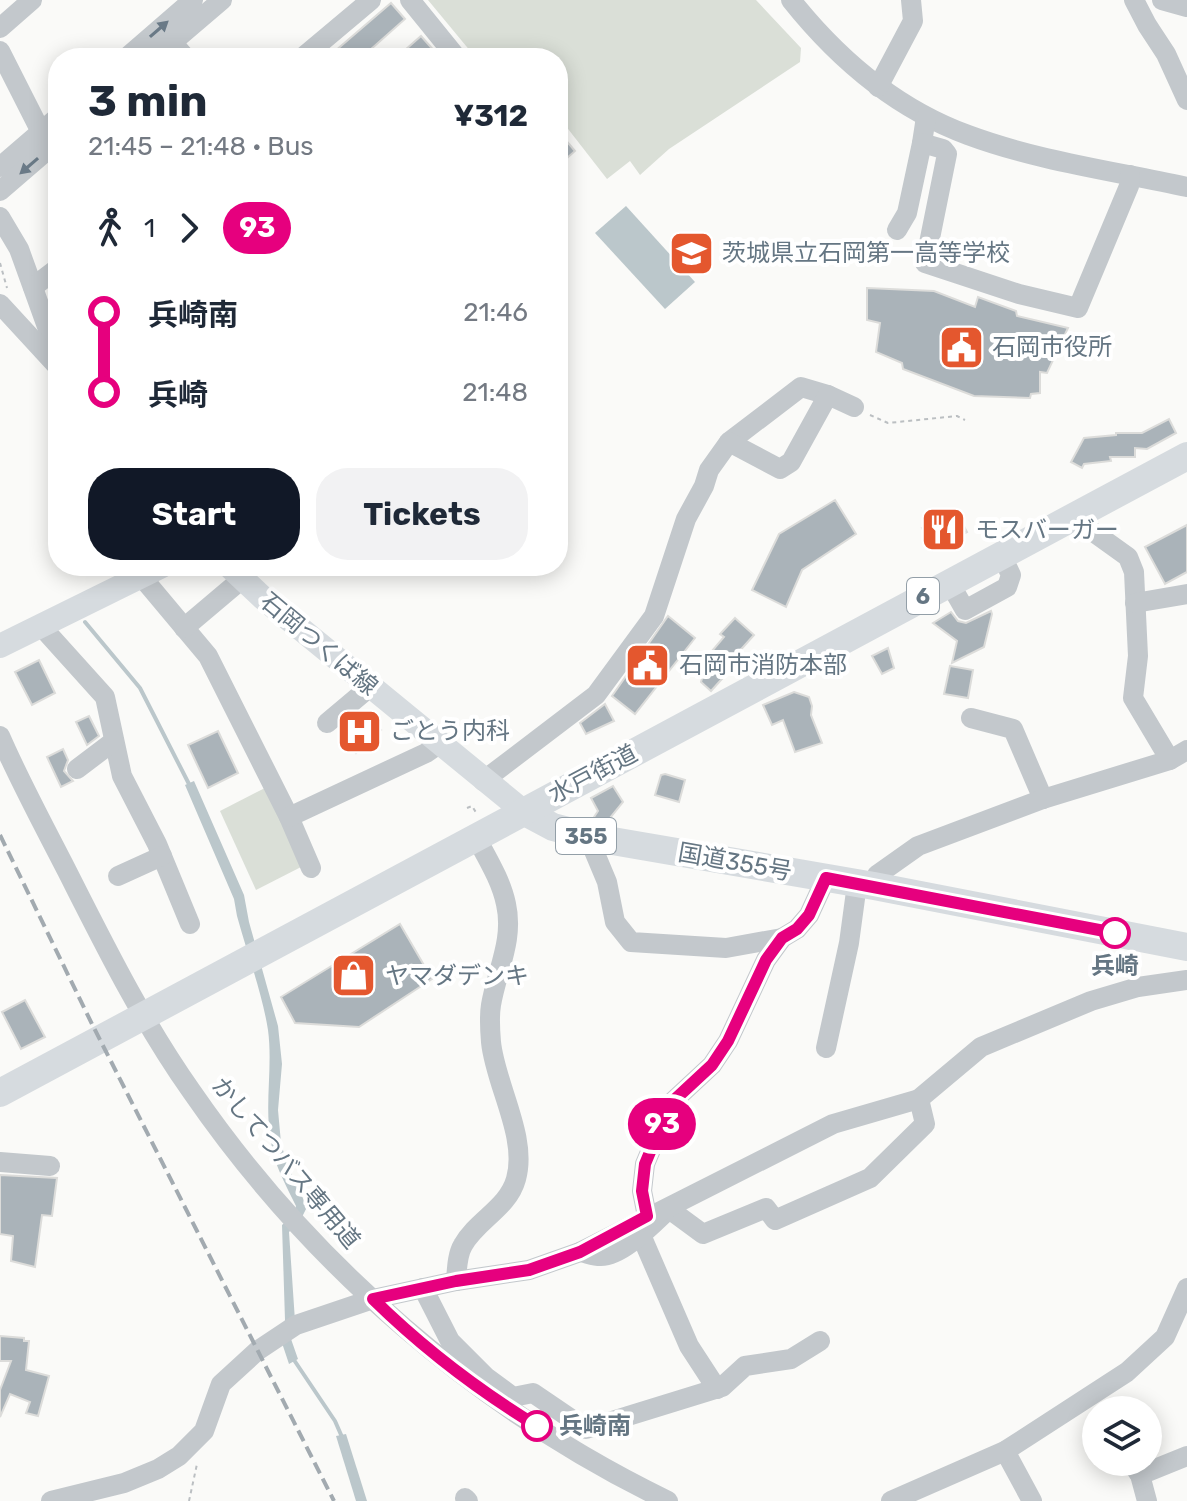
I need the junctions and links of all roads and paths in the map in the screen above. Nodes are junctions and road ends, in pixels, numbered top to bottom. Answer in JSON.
{"nodes":[{"id":1,"x":32,"y":0,"type":"edge"},
{"id":2,"x":193,"y":0,"type":"edge"},
{"id":3,"x":222,"y":0,"type":"edge"},
{"id":4,"x":371,"y":0,"type":"edge"},
{"id":5,"x":410,"y":0,"type":"edge"},
{"id":6,"x":791,"y":0,"type":"edge"},
{"id":7,"x":911,"y":0,"type":"edge"},
{"id":8,"x":1134,"y":0,"type":"edge"},
{"id":9,"x":1162,"y":0,"type":"edge"},
{"id":10,"x":1187,"y":7,"type":"edge"},
{"id":11,"x":0,"y":28,"type":"edge"},
{"id":12,"x":172,"y":42,"type":"junction"},
{"id":13,"x":138,"y":48,"type":"edge"},
{"id":14,"x":165,"y":48,"type":"edge"},
{"id":15,"x":177,"y":48,"type":"edge"},
{"id":16,"x":314,"y":48,"type":"edge"},
{"id":17,"x":449,"y":48,"type":"edge"},
{"id":18,"x":0,"y":51,"type":"edge"},
{"id":19,"x":878,"y":87,"type":"junction"},
{"id":20,"x":1187,"y":100,"type":"edge"},
{"id":21,"x":926,"y":117,"type":"junction"},
{"id":22,"x":48,"y":134,"type":"edge"},
{"id":23,"x":48,"y":137,"type":"edge"},
{"id":24,"x":48,"y":137,"type":"edge"},
{"id":25,"x":922,"y":143,"type":"junction"},
{"id":26,"x":0,"y":167,"type":"edge"},
{"id":27,"x":1130,"y":175,"type":"junction"},
{"id":28,"x":1187,"y":187,"type":"edge"},
{"id":29,"x":0,"y":191,"type":"edge"},
{"id":30,"x":0,"y":217,"type":"edge"},
{"id":31,"x":897,"y":230,"type":"dead end"},
{"id":32,"x":0,"y":263,"type":"edge"},
{"id":33,"x":48,"y":276,"type":"edge"},
{"id":34,"x":33,"y":287,"type":"junction"},
{"id":35,"x":4,"y":299,"type":"edge"},
{"id":36,"x":48,"y":329,"type":"edge"},
{"id":37,"x":48,"y":354,"type":"edge"},
{"id":38,"x":828,"y":395,"type":"junction"},
{"id":39,"x":854,"y":407,"type":"joint"},
{"id":40,"x":965,"y":420,"type":"dead end"},
{"id":41,"x":729,"y":442,"type":"junction"},
{"id":42,"x":1187,"y":456,"type":"edge"},
{"id":43,"x":1079,"y":513,"type":"junction"},
{"id":44,"x":135,"y":576,"type":"edge"},
{"id":45,"x":145,"y":576,"type":"edge"},
{"id":46,"x":233,"y":576,"type":"edge"},
{"id":47,"x":240,"y":576,"type":"edge"},
{"id":48,"x":1187,"y":594,"type":"edge"},
{"id":49,"x":1135,"y":603,"type":"junction"},
{"id":50,"x":41,"y":626,"type":"junction"},
{"id":51,"x":184,"y":628,"type":"junction"},
{"id":52,"x":0,"y":646,"type":"edge"},
{"id":53,"x":371,"y":686,"type":"junction"},
{"id":54,"x":971,"y":718,"type":"dead end"},
{"id":55,"x":327,"y":723,"type":"dead end"},
{"id":56,"x":0,"y":736,"type":"edge"},
{"id":57,"x":114,"y":741,"type":"junction"},
{"id":58,"x":439,"y":744,"type":"junction"},
{"id":59,"x":1179,"y":755,"type":"edge"},
{"id":60,"x":77,"y":769,"type":"dead end"},
{"id":61,"x":483,"y":781,"type":"junction"},
{"id":62,"x":1043,"y":799,"type":"junction"},
{"id":63,"x":467,"y":808,"type":"dead end"},
{"id":64,"x":523,"y":811,"type":"junction"},
{"id":65,"x":289,"y":817,"type":"junction"},
{"id":66,"x":477,"y":826,"type":"junction"},
{"id":67,"x":595,"y":838,"type":"junction"},
{"id":68,"x":162,"y":856,"type":"junction"},
{"id":69,"x":311,"y":868,"type":"dead end"},
{"id":70,"x":118,"y":876,"type":"dead end"},
{"id":71,"x":826,"y":878,"type":"junction"},
{"id":72,"x":865,"y":885,"type":"junction"},
{"id":73,"x":190,"y":924,"type":"dead end"},
{"id":74,"x":782,"y":938,"type":"junction"},
{"id":75,"x":1187,"y":947,"type":"edge"},
{"id":76,"x":1187,"y":980,"type":"edge"},
{"id":77,"x":826,"y":1048,"type":"dead end"},
{"id":78,"x":0,"y":1093,"type":"edge"},
{"id":79,"x":919,"y":1099,"type":"junction"},
{"id":80,"x":0,"y":1162,"type":"edge"},
{"id":81,"x":50,"y":1166,"type":"dead end"},
{"id":82,"x":669,"y":1209,"type":"junction"},
{"id":83,"x":644,"y":1225,"type":"junction"},
{"id":84,"x":456,"y":1281,"type":"junction"},
{"id":85,"x":423,"y":1288,"type":"junction"},
{"id":86,"x":1187,"y":1288,"type":"edge"},
{"id":87,"x":373,"y":1299,"type":"junction"},
{"id":88,"x":820,"y":1341,"type":"dead end"},
{"id":89,"x":717,"y":1389,"type":"junction"},
{"id":90,"x":1102,"y":1396,"type":"edge"},
{"id":91,"x":1082,"y":1410,"type":"edge"},
{"id":92,"x":204,"y":1431,"type":"junction"},
{"id":93,"x":1005,"y":1451,"type":"junction"},
{"id":94,"x":1187,"y":1456,"type":"edge"},
{"id":95,"x":1162,"y":1462,"type":"edge"},
{"id":96,"x":1138,"y":1476,"type":"edge"},
{"id":97,"x":51,"y":1501,"type":"edge"},
{"id":98,"x":189,"y":1501,"type":"edge"},
{"id":99,"x":668,"y":1501,"type":"edge"},
{"id":100,"x":891,"y":1501,"type":"edge"},
{"id":101,"x":1032,"y":1501,"type":"edge"},
{"id":102,"x":1147,"y":1501,"type":"edge"}],
"edges":[{"from":1,"to":11,"type":"street"},
{"from":13,"to":2,"type":"street","one_way":true},
{"from":3,"to":12,"type":"street"},
{"from":4,"to":16,"type":"street"},
{"from":5,"to":17,"type":"street"},
{"from":6,"to":19,"type":"street"},
{"from":7,"to":19,"type":"street"},
{"from":8,"to":20,"type":"street"},
{"from":9,"to":10,"type":"street"},
{"from":12,"to":14,"type":"street"},
{"from":12,"to":15,"type":"street"},
{"from":18,"to":22,"type":"street"},
{"from":19,"to":21,"type":"street"},
{"from":21,"to":25,"type":"street"},
{"from":21,"to":27,"type":"street"},
{"from":23,"to":26,"type":"street"},
{"from":24,"to":29,"type":"street","one_way":true},
{"from":25,"to":27,"type":"street"},
{"from":25,"to":31,"type":"street"},
{"from":27,"to":28,"type":"street"},
{"from":30,"to":34,"type":"street"},
{"from":32,"to":35,"type":"path"},
{"from":33,"to":34,"type":"street"},
{"from":34,"to":36,"type":"street"},
{"from":35,"to":37,"type":"street"},
{"from":38,"to":39,"type":"street"},
{"from":38,"to":41,"type":"street"},
{"from":38,"to":41,"type":"street"},
{"from":39,"to":40,"type":"path"},
{"from":41,"to":61,"type":"street"},
{"from":42,"to":43,"type":"highway","name":"水戸街道","number":"6"},
{"from":43,"to":49,"type":"street"},
{"from":43,"to":64,"type":"highway","name":"水戸街道","number":"6"},
{"from":44,"to":50,"type":"main road"},
{"from":45,"to":51,"type":"street"},
{"from":46,"to":51,"type":"street"},
{"from":47,"to":53,"type":"main road","name":"石岡つくば線"},
{"from":48,"to":49,"type":"street"},
{"from":49,"to":59,"type":"street"},
{"from":50,"to":52,"type":"main road"},
{"from":50,"to":57,"type":"street"},
{"from":51,"to":65,"type":"street"},
{"from":53,"to":55,"type":"street"},
{"from":53,"to":58,"type":"main road","name":"石岡つくば線"},
{"from":54,"to":62,"type":"street"},
{"from":56,"to":87,"type":"street","name":"かしてつバス専用道"},
{"from":57,"to":60,"type":"street"},
{"from":57,"to":68,"type":"street"},
{"from":58,"to":61,"type":"main road","name":"石岡つくば線"},
{"from":58,"to":65,"type":"street"},
{"from":59,"to":62,"type":"street"},
{"from":61,"to":64,"type":"main road","name":"石岡つくば線"},
{"from":62,"to":72,"type":"street"},
{"from":63,"to":66,"type":"path"},
{"from":64,"to":66,"type":"highway","name":"水戸街道","number":"6"},
{"from":64,"to":67,"type":"highway","name":"国道355号","number":"355"},
{"from":65,"to":69,"type":"street"},
{"from":66,"to":78,"type":"highway","name":"水戸街道","number":"6"},
{"from":66,"to":84,"type":"street"},
{"from":67,"to":71,"type":"highway","name":"国道355号","number":"355"},
{"from":67,"to":74,"type":"street"},
{"from":68,"to":70,"type":"street"},
{"from":68,"to":73,"type":"street"},
{"from":71,"to":72,"type":"highway","name":"国道355号","number":"355"},
{"from":71,"to":74,"type":"street"},
{"from":72,"to":75,"type":"highway","name":"国道355号","number":"355"},
{"from":72,"to":77,"type":"street"},
{"from":74,"to":83,"type":"street"},
{"from":76,"to":79,"type":"street"},
{"from":79,"to":82,"type":"street"},
{"from":79,"to":82,"type":"street"},
{"from":80,"to":81,"type":"street"},
{"from":82,"to":83,"type":"street"},
{"from":83,"to":84,"type":"street"},
{"from":83,"to":89,"type":"street"},
{"from":84,"to":85,"type":"street"},
{"from":85,"to":87,"type":"street"},
{"from":85,"to":89,"type":"street"},
{"from":86,"to":90,"type":"street"},
{"from":87,"to":92,"type":"street"},
{"from":87,"to":99,"type":"street","name":"かしてつバス専用道"},
{"from":88,"to":89,"type":"street"},
{"from":91,"to":93,"type":"street"},
{"from":92,"to":97,"type":"street"},
{"from":92,"to":98,"type":"path"},
{"from":93,"to":100,"type":"street"},
{"from":93,"to":101,"type":"street"},
{"from":94,"to":95,"type":"street"},
{"from":96,"to":102,"type":"street"}]}
